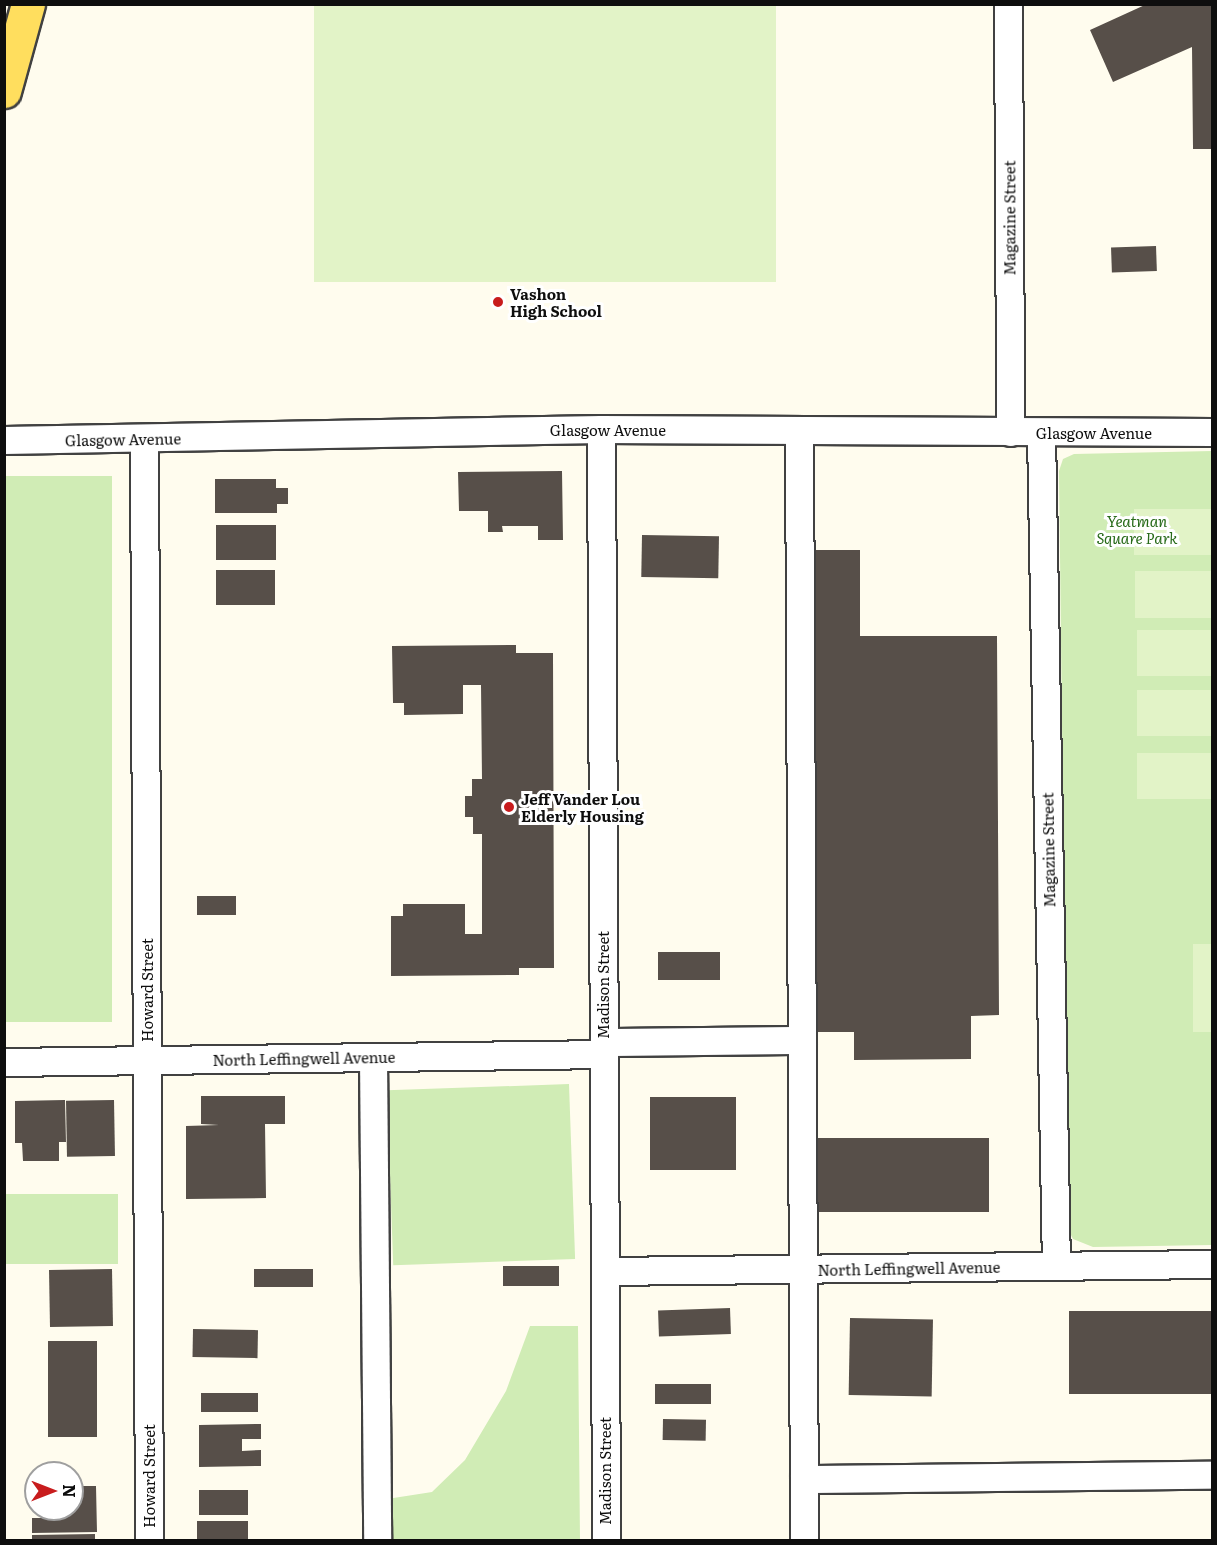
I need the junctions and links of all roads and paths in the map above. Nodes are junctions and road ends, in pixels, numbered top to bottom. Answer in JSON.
{"nodes":[{"id":1,"x":28,"y":4,"type":"edge"},
{"id":2,"x":1008,"y":4,"type":"edge"},
{"id":3,"x":4,"y":91,"type":"edge"},
{"id":4,"x":601,"y":429,"type":"junction"},
{"id":5,"x":799,"y":430,"type":"junction"},
{"id":6,"x":1010,"y":432,"type":"junction"},
{"id":7,"x":1212,"y":432,"type":"edge"},
{"id":8,"x":1041,"y":433,"type":"junction"},
{"id":9,"x":144,"y":439,"type":"junction"},
{"id":10,"x":4,"y":440,"type":"edge"},
{"id":11,"x":802,"y":1040,"type":"junction"},
{"id":12,"x":604,"y":1048,"type":"junction"},
{"id":13,"x":373,"y":1057,"type":"junction"},
{"id":14,"x":147,"y":1059,"type":"junction"},
{"id":15,"x":4,"y":1062,"type":"edge"},
{"id":16,"x":1212,"y":1264,"type":"edge"},
{"id":17,"x":1056,"y":1266,"type":"junction"},
{"id":18,"x":803,"y":1269,"type":"junction"},
{"id":19,"x":605,"y":1271,"type":"junction"},
{"id":20,"x":1212,"y":1475,"type":"edge"},
{"id":21,"x":804,"y":1479,"type":"junction"},
{"id":22,"x":149,"y":1540,"type":"edge"},
{"id":23,"x":377,"y":1540,"type":"edge"},
{"id":24,"x":606,"y":1540,"type":"edge"},
{"id":25,"x":804,"y":1540,"type":"edge"}],
"edges":[{"from":1,"to":3,"type":"main road"},
{"from":2,"to":6,"type":"street","name":"Magazine Street"},
{"from":4,"to":5,"type":"street","name":"Glasgow Avenue"},
{"from":4,"to":9,"type":"street","name":"Glasgow Avenue"},
{"from":4,"to":12,"type":"street","name":"Madison Street"},
{"from":5,"to":6,"type":"street","name":"Glasgow Avenue"},
{"from":5,"to":11,"type":"street"},
{"from":6,"to":8,"type":"street","name":"Glasgow Avenue"},
{"from":7,"to":8,"type":"street","name":"Glasgow Avenue"},
{"from":8,"to":17,"type":"street","name":"Magazine Street"},
{"from":9,"to":10,"type":"street","name":"Glasgow Avenue"},
{"from":9,"to":14,"type":"street","name":"Howard Street"},
{"from":11,"to":12,"type":"street","name":"North Leffingwell Avenue"},
{"from":11,"to":18,"type":"street"},
{"from":12,"to":13,"type":"street","name":"North Leffingwell Avenue"},
{"from":12,"to":19,"type":"street","name":"Madison Street"},
{"from":13,"to":14,"type":"street","name":"North Leffingwell Avenue"},
{"from":13,"to":23,"type":"street"},
{"from":14,"to":15,"type":"street","name":"North Leffingwell Avenue"},
{"from":14,"to":22,"type":"street","name":"Howard Street"},
{"from":16,"to":17,"type":"street","name":"North Leffingwell Avenue"},
{"from":17,"to":18,"type":"street","name":"North Leffingwell Avenue"},
{"from":18,"to":19,"type":"street","name":"North Leffingwell Avenue"},
{"from":18,"to":21,"type":"street"},
{"from":19,"to":24,"type":"street","name":"Madison Street"},
{"from":20,"to":21,"type":"street"},
{"from":21,"to":25,"type":"street"}]}
